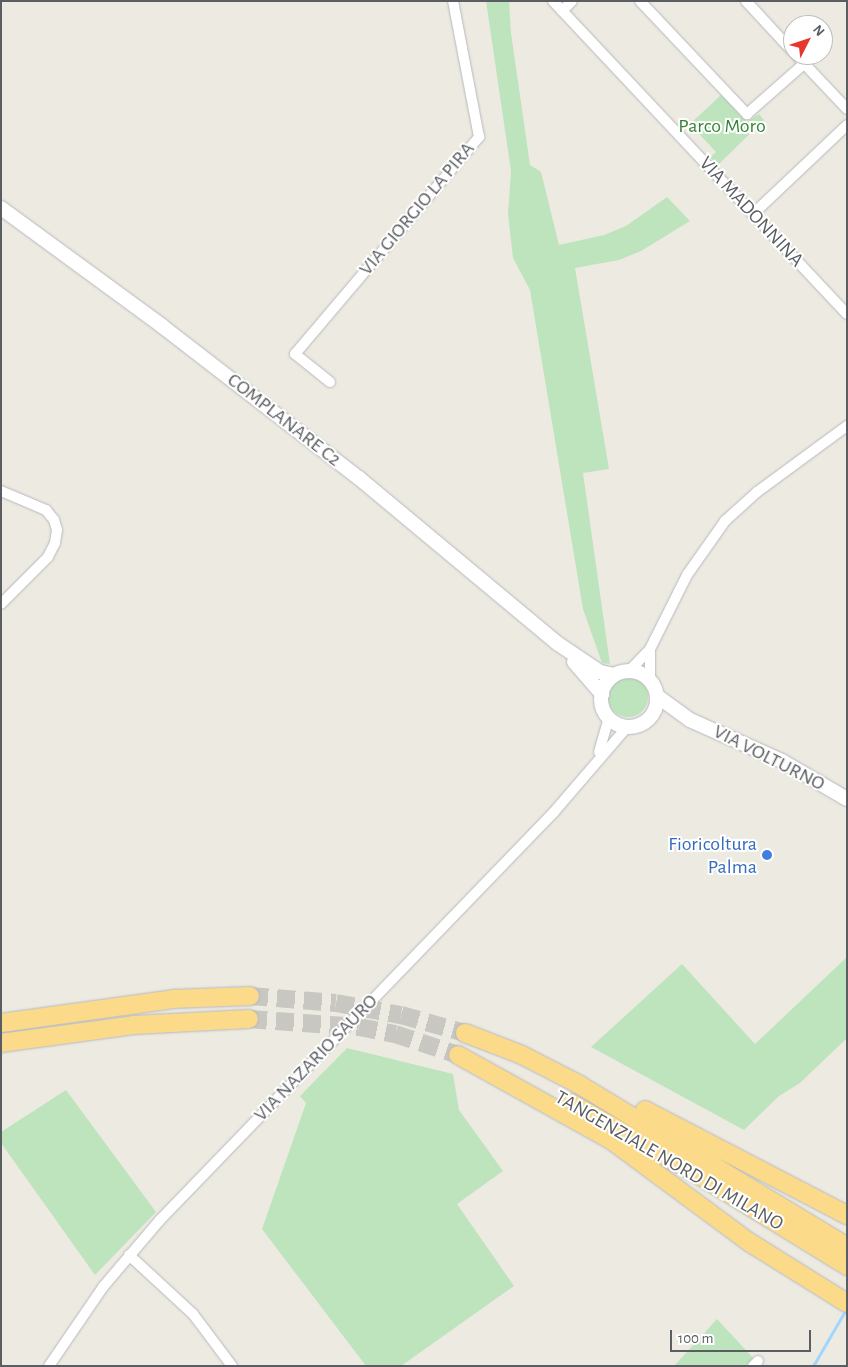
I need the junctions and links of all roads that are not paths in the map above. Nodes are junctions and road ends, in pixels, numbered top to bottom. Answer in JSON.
{"nodes":[{"id":1,"x":453,"y":1,"type":"edge"},
{"id":2,"x":553,"y":1,"type":"edge"},
{"id":3,"x":572,"y":1,"type":"edge"},
{"id":4,"x":640,"y":1,"type":"edge"},
{"id":5,"x":746,"y":1,"type":"edge"},
{"id":6,"x":562,"y":11,"type":"junction"},
{"id":7,"x":783,"y":41,"type":"edge"},
{"id":8,"x":803,"y":65,"type":"edge"},
{"id":9,"x":805,"y":65,"type":"edge"},
{"id":10,"x":847,"y":109,"type":"edge"},
{"id":11,"x":847,"y":125,"type":"edge"},
{"id":12,"x":1,"y":208,"type":"edge"},
{"id":13,"x":753,"y":214,"type":"junction"},
{"id":14,"x":845,"y":307,"type":"edge"},
{"id":15,"x":330,"y":382,"type":"dead end"},
{"id":16,"x":847,"y":426,"type":"edge"},
{"id":17,"x":1,"y":490,"type":"edge"},
{"id":18,"x":1,"y":604,"type":"edge"},
{"id":19,"x":557,"y":643,"type":"junction"},
{"id":20,"x":650,"y":650,"type":"junction"},
{"id":21,"x":630,"y":671,"type":"junction"},
{"id":22,"x":614,"y":675,"type":"junction"},
{"id":23,"x":650,"y":681,"type":"junction"},
{"id":24,"x":602,"y":694,"type":"junction"},
{"id":25,"x":657,"y":696,"type":"junction"},
{"id":26,"x":609,"y":718,"type":"junction"},
{"id":27,"x":648,"y":719,"type":"junction"},
{"id":28,"x":690,"y":720,"type":"junction"},
{"id":29,"x":628,"y":726,"type":"junction"},
{"id":30,"x":596,"y":760,"type":"junction"},
{"id":31,"x":847,"y":799,"type":"edge"},
{"id":32,"x":250,"y":996,"type":"tunnel mouth"},
{"id":33,"x":249,"y":1019,"type":"tunnel mouth"},
{"id":34,"x":1,"y":1023,"type":"edge"},
{"id":35,"x":1,"y":1043,"type":"edge"},
{"id":36,"x":847,"y":1215,"type":"edge"},
{"id":37,"x":847,"y":1247,"type":"edge"},
{"id":38,"x":129,"y":1255,"type":"junction"},
{"id":39,"x":847,"y":1266,"type":"edge"},
{"id":40,"x":845,"y":1302,"type":"edge"},
{"id":41,"x":49,"y":1366,"type":"edge"},
{"id":42,"x":232,"y":1366,"type":"edge"}],
"edges":[{"from":1,"to":15,"type":"street","name":"VIA GIORGIO LA PIRA"},
{"from":2,"to":6,"type":"street","name":"VIA MADONNINA"},
{"from":3,"to":6,"type":"street"},
{"from":4,"to":8,"type":"street"},
{"from":5,"to":7,"type":"street"},
{"from":6,"to":13,"type":"street","name":"VIA MADONNINA"},
{"from":9,"to":10,"type":"street"},
{"from":11,"to":13,"type":"street"},
{"from":12,"to":19,"type":"street","name":"COMPLANARE C2"},
{"from":13,"to":14,"type":"street","name":"VIA MADONNINA"},
{"from":16,"to":20,"type":"street"},
{"from":17,"to":18,"type":"street"},
{"from":19,"to":22,"type":"street","name":"COMPLANARE C2"},
{"from":19,"to":24,"type":"street","name":"COMPLANARE C2"},
{"from":20,"to":21,"type":"street"},
{"from":20,"to":23,"type":"street"},
{"from":21,"to":22,"type":"street"},
{"from":21,"to":23,"type":"street"},
{"from":22,"to":24,"type":"street"},
{"from":23,"to":25,"type":"street"},
{"from":24,"to":26,"type":"street"},
{"from":25,"to":27,"type":"street"},
{"from":25,"to":28,"type":"street","name":"VIA VOLTURNO"},
{"from":26,"to":29,"type":"street"},
{"from":26,"to":30,"type":"street","name":"VIA NAZARIO SAURO"},
{"from":27,"to":28,"type":"street","name":"VIA VOLTURNO"},
{"from":27,"to":29,"type":"street"},
{"from":28,"to":31,"type":"street","name":"VIA VOLTURNO"},
{"from":29,"to":30,"type":"street","name":"VIA NAZARIO SAURO"},
{"from":30,"to":38,"type":"street","name":"VIA NAZARIO SAURO"},
{"from":32,"to":34,"type":"highway"},
{"from":33,"to":35,"type":"highway"},
{"from":36,"to":37,"type":"highway","name":"TANGENZIALE NORD DI MILANO"},
{"from":38,"to":41,"type":"street","name":"VIA NAZARIO SAURO"},
{"from":38,"to":42,"type":"street"},
{"from":39,"to":40,"type":"highway","name":"TANGENZIALE NORD DI MILANO"}]}
